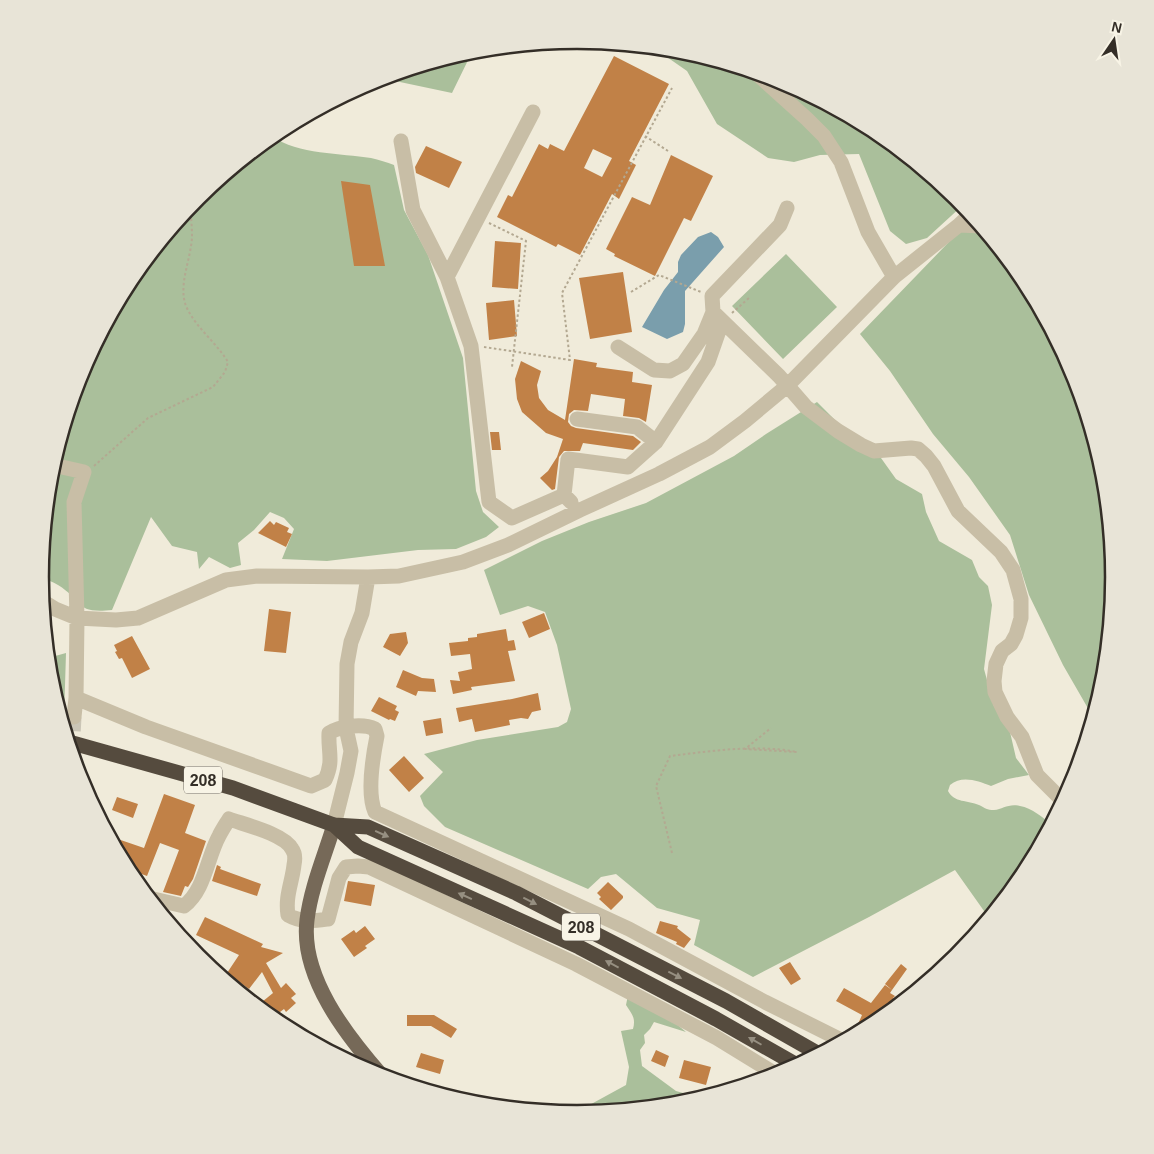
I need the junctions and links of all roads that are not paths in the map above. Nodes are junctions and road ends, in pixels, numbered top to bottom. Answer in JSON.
{"nodes":[{"id":1,"x":770,"y":86,"type":"edge"},
{"id":2,"x":533,"y":112,"type":"dead end"},
{"id":3,"x":400,"y":141,"type":"dead end"},
{"id":4,"x":787,"y":208,"type":"dead end"},
{"id":5,"x":965,"y":219,"type":"edge"},
{"id":6,"x":959,"y":225,"type":"junction"},
{"id":7,"x":971,"y":226,"type":"edge"},
{"id":8,"x":447,"y":277,"type":"junction"},
{"id":9,"x":894,"y":277,"type":"junction"},
{"id":10,"x":718,"y":317,"type":"junction"},
{"id":11,"x":618,"y":347,"type":"dead end"},
{"id":12,"x":788,"y":386,"type":"junction"},
{"id":13,"x":577,"y":419,"type":"dead end"},
{"id":14,"x":656,"y":442,"type":"junction"},
{"id":15,"x":61,"y":467,"type":"edge"},
{"id":16,"x":564,"y":495,"type":"junction"},
{"id":17,"x":580,"y":510,"type":"junction"},
{"id":18,"x":368,"y":577,"type":"junction"},
{"id":19,"x":50,"y":606,"type":"edge"},
{"id":20,"x":77,"y":618,"type":"junction"},
{"id":21,"x":76,"y":698,"type":"junction"},
{"id":22,"x":74,"y":717,"type":"tunnel mouth"},
{"id":23,"x":346,"y":728,"type":"junction"},
{"id":24,"x":76,"y":744,"type":"edge"},
{"id":25,"x":1058,"y":796,"type":"edge"},
{"id":26,"x":334,"y":825,"type":"junction"},
{"id":27,"x":159,"y":900,"type":"edge"},
{"id":28,"x":307,"y":921,"type":"junction"},
{"id":29,"x":835,"y":1037,"type":"edge"},
{"id":30,"x":812,"y":1050,"type":"edge"},
{"id":31,"x":789,"y":1061,"type":"edge"},
{"id":32,"x":372,"y":1064,"type":"edge"},
{"id":33,"x":768,"y":1069,"type":"edge"}],
"edges":[{"from":1,"to":9,"type":"street"},
{"from":2,"to":8,"type":"street"},
{"from":3,"to":8,"type":"street"},
{"from":4,"to":10,"type":"street"},
{"from":5,"to":6,"type":"street"},
{"from":6,"to":7,"type":"street"},
{"from":6,"to":9,"type":"street"},
{"from":8,"to":16,"type":"street"},
{"from":9,"to":12,"type":"street"},
{"from":10,"to":11,"type":"street"},
{"from":10,"to":12,"type":"street"},
{"from":10,"to":14,"type":"street"},
{"from":12,"to":17,"type":"street"},
{"from":12,"to":25,"type":"street"},
{"from":13,"to":14,"type":"street"},
{"from":14,"to":16,"type":"street"},
{"from":15,"to":20,"type":"street"},
{"from":16,"to":17,"type":"street"},
{"from":17,"to":18,"type":"street"},
{"from":18,"to":20,"type":"street"},
{"from":18,"to":23,"type":"street"},
{"from":19,"to":20,"type":"street"},
{"from":20,"to":21,"type":"street"},
{"from":21,"to":22,"type":"street"},
{"from":21,"to":23,"type":"street"},
{"from":23,"to":26,"type":"street"},
{"from":23,"to":29,"type":"street"},
{"from":24,"to":26,"type":"highway","number":"208"},
{"from":26,"to":28,"type":"main road"},
{"from":26,"to":30,"type":"highway","number":"208","one_way":true},
{"from":31,"to":26,"type":"highway","number":"208","one_way":true},
{"from":27,"to":28,"type":"street"},
{"from":28,"to":32,"type":"main road"},
{"from":28,"to":33,"type":"street"}]}
